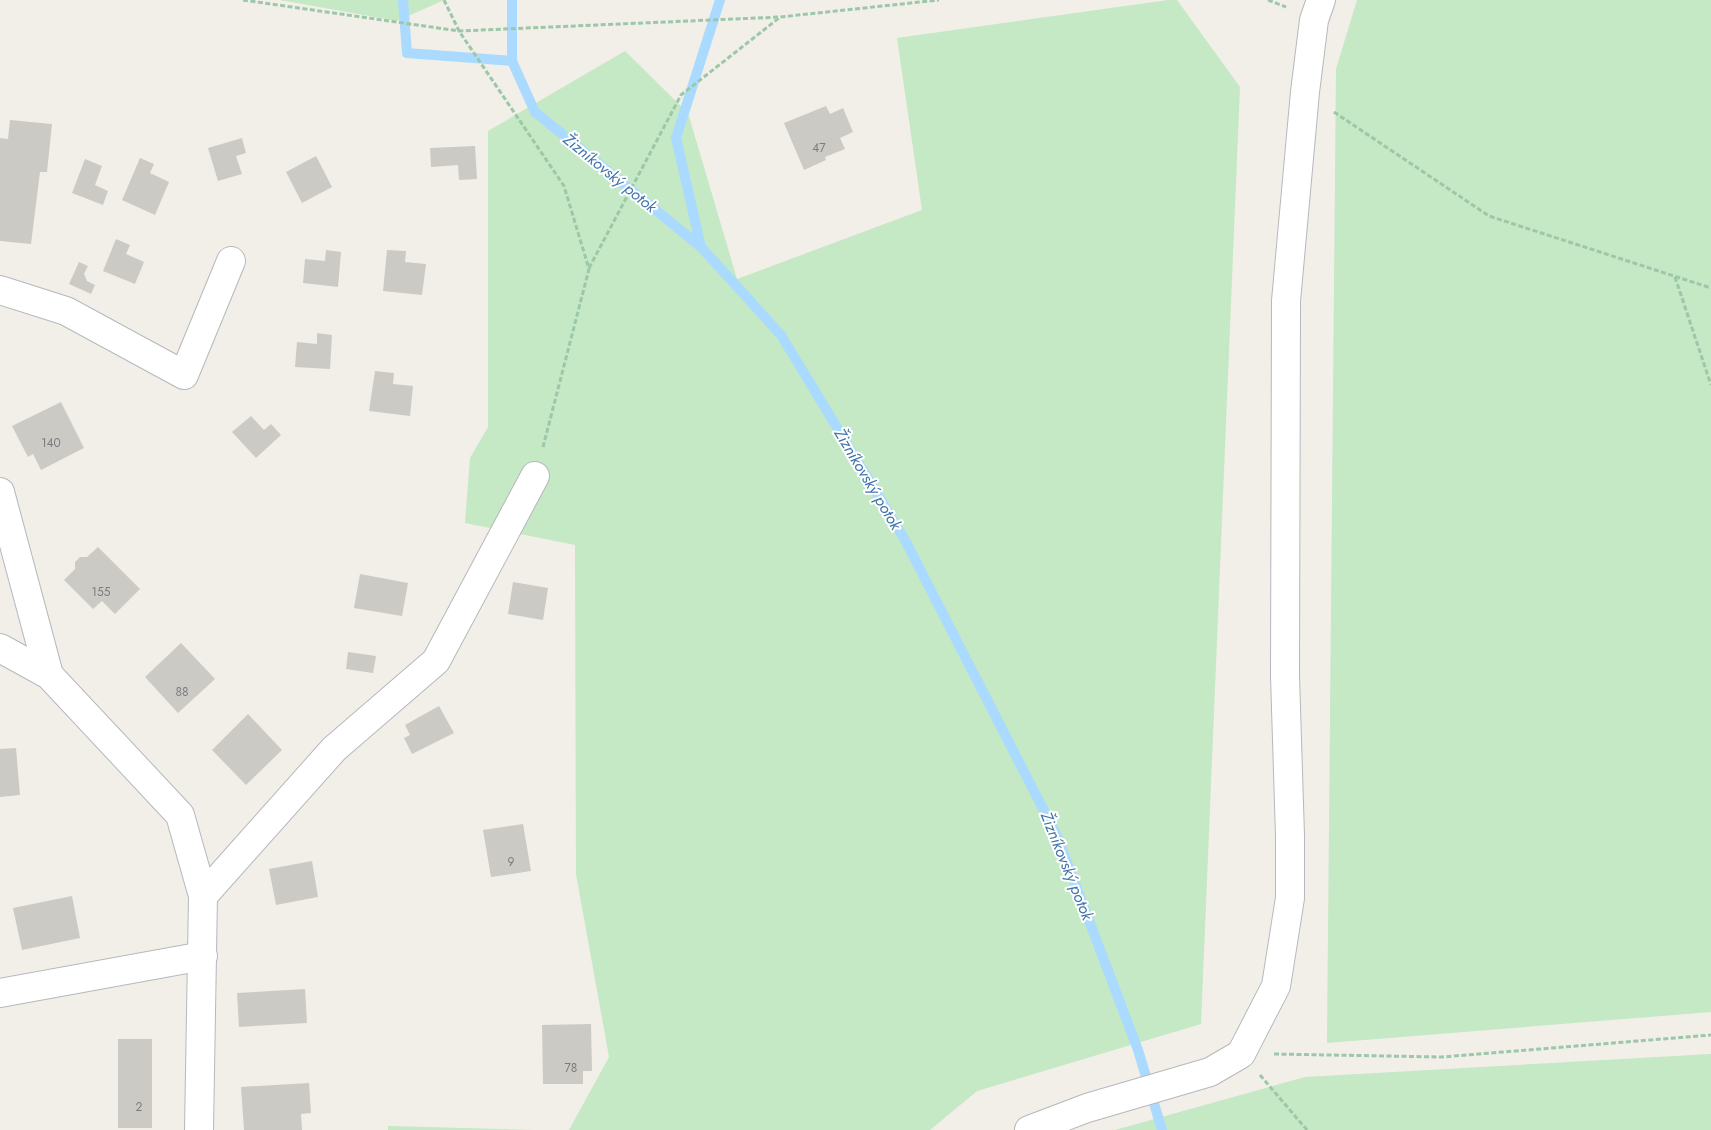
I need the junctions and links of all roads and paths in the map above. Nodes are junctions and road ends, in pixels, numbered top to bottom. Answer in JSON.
{"nodes":[{"id":1,"x":243,"y":0,"type":"edge"},
{"id":2,"x":444,"y":0,"type":"edge"},
{"id":3,"x":939,"y":0,"type":"edge"},
{"id":4,"x":1321,"y":0,"type":"edge"},
{"id":5,"x":780,"y":17,"type":"junction"},
{"id":6,"x":458,"y":31,"type":"junction"},
{"id":7,"x":1304,"y":92,"type":"junction"},
{"id":8,"x":231,"y":261,"type":"dead end"},
{"id":9,"x":589,"y":269,"type":"junction"},
{"id":10,"x":1674,"y":277,"type":"junction"},
{"id":11,"x":1711,"y":288,"type":"edge"},
{"id":12,"x":0,"y":290,"type":"edge"},
{"id":13,"x":1711,"y":385,"type":"edge"},
{"id":14,"x":535,"y":476,"type":"joint"},
{"id":15,"x":0,"y":492,"type":"edge"},
{"id":16,"x":0,"y":648,"type":"edge"},
{"id":17,"x":49,"y":675,"type":"junction"},
{"id":18,"x":203,"y":896,"type":"junction"},
{"id":19,"x":203,"y":956,"type":"junction"},
{"id":20,"x":0,"y":993,"type":"edge"},
{"id":21,"x":1711,"y":1035,"type":"edge"},
{"id":22,"x":1241,"y":1054,"type":"junction"},
{"id":23,"x":199,"y":1130,"type":"edge"},
{"id":24,"x":1030,"y":1130,"type":"edge"},
{"id":25,"x":1307,"y":1130,"type":"edge"}],
"edges":[{"from":1,"to":6,"type":"path"},
{"from":2,"to":6,"type":"path"},
{"from":3,"to":5,"type":"path"},
{"from":4,"to":7,"type":"street"},
{"from":5,"to":6,"type":"path"},
{"from":5,"to":9,"type":"path"},
{"from":6,"to":9,"type":"path"},
{"from":7,"to":10,"type":"path"},
{"from":7,"to":22,"type":"street"},
{"from":8,"to":12,"type":"street"},
{"from":9,"to":14,"type":"path"},
{"from":10,"to":11,"type":"path"},
{"from":10,"to":13,"type":"path"},
{"from":14,"to":18,"type":"street"},
{"from":15,"to":17,"type":"street"},
{"from":16,"to":17,"type":"street"},
{"from":17,"to":18,"type":"street"},
{"from":18,"to":19,"type":"street"},
{"from":19,"to":20,"type":"street"},
{"from":19,"to":23,"type":"street"},
{"from":21,"to":22,"type":"path"},
{"from":22,"to":24,"type":"street"},
{"from":22,"to":25,"type":"path"}]}
